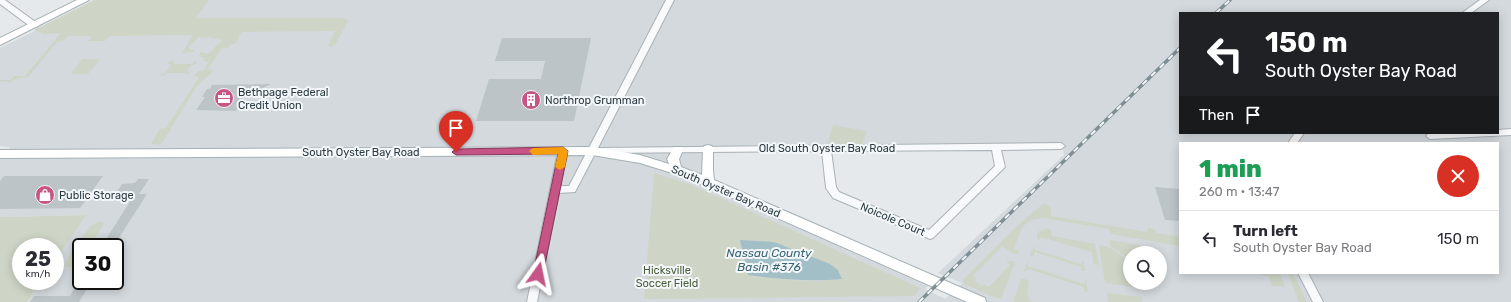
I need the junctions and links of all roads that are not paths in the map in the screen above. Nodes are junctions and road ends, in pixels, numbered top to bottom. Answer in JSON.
{"nodes":[{"id":1,"x":0,"y":0,"type":"edge"},
{"id":2,"x":84,"y":0,"type":"edge"},
{"id":3,"x":670,"y":0,"type":"edge"},
{"id":4,"x":1484,"y":0,"type":"edge"},
{"id":5,"x":1467,"y":12,"type":"edge"},
{"id":6,"x":34,"y":25,"type":"junction"},
{"id":7,"x":0,"y":42,"type":"edge"},
{"id":8,"x":1511,"y":132,"type":"edge"},
{"id":9,"x":1499,"y":133,"type":"edge"},
{"id":10,"x":1299,"y":134,"type":"edge"},
{"id":11,"x":1475,"y":134,"type":"edge"},
{"id":12,"x":1430,"y":136,"type":"dead end"},
{"id":13,"x":1293,"y":142,"type":"edge"},
{"id":14,"x":1061,"y":146,"type":"dead end"},
{"id":15,"x":996,"y":147,"type":"junction"},
{"id":16,"x":826,"y":148,"type":"junction"},
{"id":17,"x":708,"y":149,"type":"junction"},
{"id":18,"x":592,"y":150,"type":"junction"},
{"id":19,"x":678,"y":150,"type":"junction"},
{"id":20,"x":563,"y":151,"type":"junction"},
{"id":21,"x":0,"y":154,"type":"edge"},
{"id":22,"x":676,"y":169,"type":"junction"},
{"id":23,"x":709,"y":183,"type":"junction"},
{"id":24,"x":555,"y":190,"type":"junction"},
{"id":25,"x":1304,"y":274,"type":"edge"},
{"id":26,"x":532,"y":302,"type":"edge"},
{"id":27,"x":980,"y":302,"type":"edge"},
{"id":28,"x":1318,"y":302,"type":"edge"}],
"edges":[{"from":1,"to":6,"type":"street"},
{"from":2,"to":6,"type":"main road"},
{"from":3,"to":18,"type":"street"},
{"from":4,"to":5,"type":"street"},
{"from":6,"to":7,"type":"main road"},
{"from":8,"to":9,"type":"street"},
{"from":10,"to":13,"type":"street"},
{"from":11,"to":12,"type":"street"},
{"from":14,"to":15,"type":"street","name":"Old South Oyster Bay Road"},
{"from":15,"to":16,"type":"street","name":"Old South Oyster Bay Road"},
{"from":15,"to":16,"type":"street","name":"Noicole Court"},
{"from":16,"to":17,"type":"street","name":"Old South Oyster Bay Road"},
{"from":17,"to":19,"type":"street","name":"Old South Oyster Bay Road"},
{"from":17,"to":23,"type":"main road"},
{"from":18,"to":19,"type":"street","name":"Old South Oyster Bay Road"},
{"from":18,"to":20,"type":"main road","name":"South Oyster Bay Road"},
{"from":18,"to":22,"type":"main road","name":"South Oyster Bay Road"},
{"from":18,"to":24,"type":"street"},
{"from":19,"to":22,"type":"main road"},
{"from":20,"to":21,"type":"main road","name":"South Oyster Bay Road"},
{"from":20,"to":24,"type":"street"},
{"from":22,"to":23,"type":"main road","name":"South Oyster Bay Road"},
{"from":23,"to":27,"type":"main road","name":"South Oyster Bay Road"},
{"from":24,"to":26,"type":"street"},
{"from":25,"to":28,"type":"street"}]}
